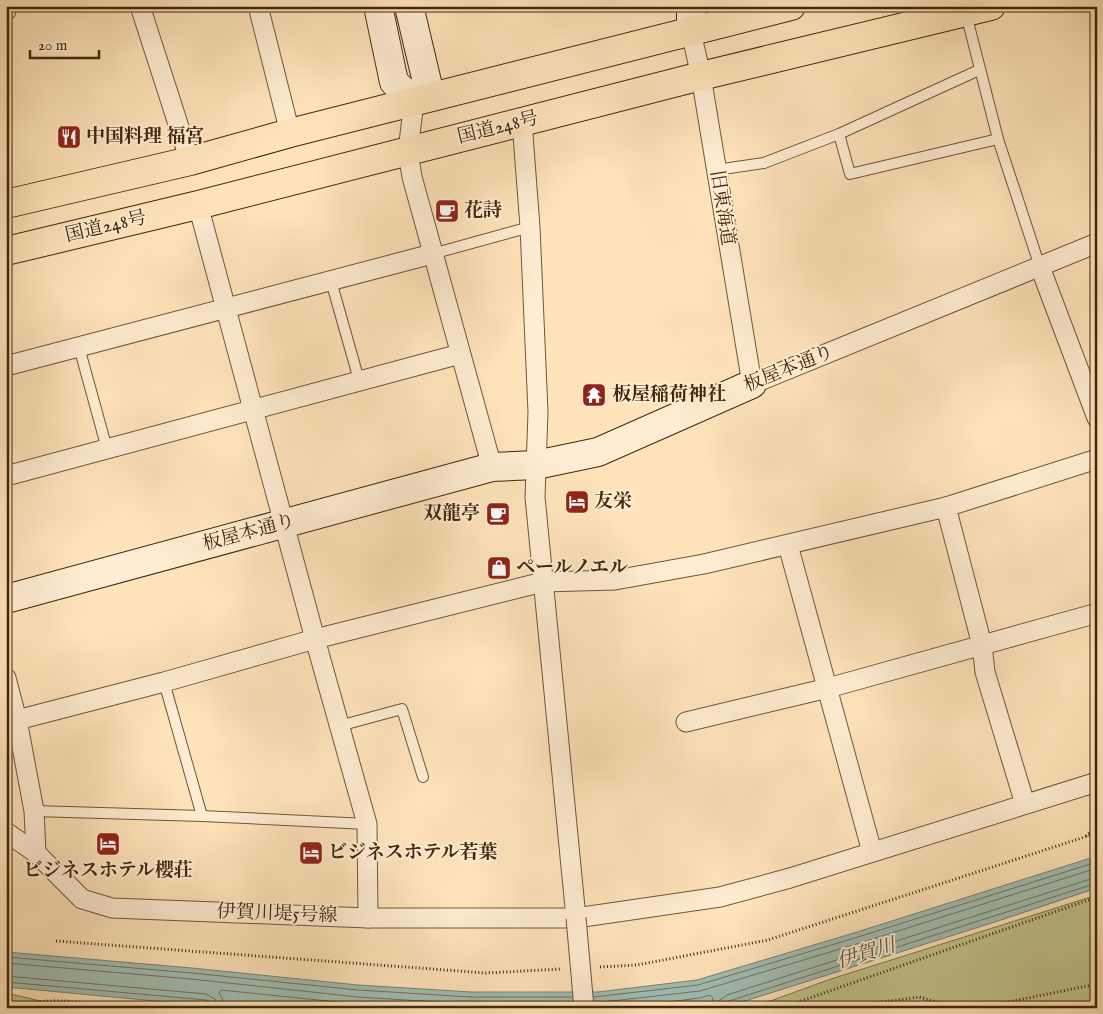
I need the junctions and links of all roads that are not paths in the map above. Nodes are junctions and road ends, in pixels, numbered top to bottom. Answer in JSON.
{"nodes":[{"id":1,"x":7,"y":6,"type":"edge"},
{"id":2,"x":140,"y":6,"type":"edge"},
{"id":3,"x":258,"y":6,"type":"edge"},
{"id":4,"x":378,"y":6,"type":"edge"},
{"id":5,"x":409,"y":6,"type":"edge"},
{"id":6,"x":791,"y":6,"type":"edge"},
{"id":7,"x":978,"y":10,"type":"edge"},
{"id":8,"x":6,"y":11,"type":"edge"},
{"id":9,"x":691,"y":19,"type":"edge"},
{"id":10,"x":979,"y":70,"type":"junction"},
{"id":11,"x":701,"y":76,"type":"junction"},
{"id":12,"x":414,"y":101,"type":"junction"},
{"id":13,"x":522,"y":122,"type":"junction"},
{"id":14,"x":290,"y":133,"type":"junction"},
{"id":15,"x":839,"y":134,"type":"junction"},
{"id":16,"x":998,"y":140,"type":"junction"},
{"id":17,"x":408,"y":151,"type":"junction"},
{"id":18,"x":190,"y":161,"type":"junction"},
{"id":19,"x":716,"y":170,"type":"junction"},
{"id":20,"x":6,"y":204,"type":"edge"},
{"id":21,"x":198,"y":205,"type":"junction"},
{"id":22,"x":530,"y":227,"type":"junction"},
{"id":23,"x":1097,"y":243,"type":"edge"},
{"id":24,"x":6,"y":251,"type":"edge"},
{"id":25,"x":432,"y":254,"type":"junction"},
{"id":26,"x":1040,"y":267,"type":"junction"},
{"id":27,"x":331,"y":281,"type":"junction"},
{"id":28,"x":225,"y":309,"type":"junction"},
{"id":29,"x":78,"y":348,"type":"junction"},
{"id":30,"x":460,"y":354,"type":"junction"},
{"id":31,"x":6,"y":366,"type":"edge"},
{"id":32,"x":358,"y":380,"type":"junction"},
{"id":33,"x":752,"y":384,"type":"junction"},
{"id":34,"x":252,"y":409,"type":"junction"},
{"id":35,"x":1097,"y":418,"type":"edge"},
{"id":36,"x":107,"y":449,"type":"junction"},
{"id":37,"x":1097,"y":459,"type":"edge"},
{"id":38,"x":536,"y":465,"type":"junction"},
{"id":39,"x":492,"y":467,"type":"junction"},
{"id":40,"x":6,"y":476,"type":"edge"},
{"id":41,"x":946,"y":507,"type":"junction"},
{"id":42,"x":284,"y":524,"type":"junction"},
{"id":43,"x":788,"y":545,"type":"junction"},
{"id":44,"x":543,"y":582,"type":"junction"},
{"id":45,"x":6,"y":599,"type":"edge"},
{"id":46,"x":1094,"y":614,"type":"dead end"},
{"id":47,"x":315,"y":639,"type":"junction"},
{"id":48,"x":982,"y":645,"type":"junction"},
{"id":49,"x":6,"y":678,"type":"edge"},
{"id":50,"x":164,"y":682,"type":"junction"},
{"id":51,"x":828,"y":688,"type":"junction"},
{"id":52,"x":17,"y":720,"type":"junction"},
{"id":53,"x":686,"y":722,"type":"dead end"},
{"id":54,"x":339,"y":726,"type":"junction"},
{"id":55,"x":423,"y":777,"type":"dead end"},
{"id":56,"x":1097,"y":782,"type":"edge"},
{"id":57,"x":1025,"y":804,"type":"junction"},
{"id":58,"x":34,"y":812,"type":"junction"},
{"id":59,"x":202,"y":816,"type":"junction"},
{"id":60,"x":367,"y":824,"type":"junction"},
{"id":61,"x":6,"y":832,"type":"edge"},
{"id":62,"x":872,"y":852,"type":"junction"},
{"id":63,"x":36,"y":853,"type":"junction"},
{"id":64,"x":368,"y":918,"type":"junction"},
{"id":65,"x":576,"y":918,"type":"junction"},
{"id":66,"x":584,"y":1008,"type":"edge"}],
"edges":[{"from":1,"to":8,"type":"street"},
{"from":2,"to":18,"type":"street"},
{"from":3,"to":14,"type":"street"},
{"from":4,"to":12,"type":"street"},
{"from":5,"to":12,"type":"street"},
{"from":6,"to":9,"type":"highway"},
{"from":7,"to":10,"type":"lane"},
{"from":7,"to":11,"type":"highway","name":"国道248号"},
{"from":9,"to":11,"type":"street","name":"旧東海道"},
{"from":9,"to":12,"type":"highway"},
{"from":10,"to":15,"type":"lane"},
{"from":10,"to":16,"type":"lane"},
{"from":11,"to":13,"type":"highway","name":"国道248号"},
{"from":11,"to":19,"type":"street","name":"旧東海道"},
{"from":12,"to":14,"type":"highway"},
{"from":12,"to":17,"type":"street"},
{"from":13,"to":17,"type":"highway","name":"国道248号"},
{"from":13,"to":22,"type":"street"},
{"from":14,"to":18,"type":"highway"},
{"from":15,"to":16,"type":"lane"},
{"from":15,"to":19,"type":"lane"},
{"from":16,"to":26,"type":"lane"},
{"from":17,"to":21,"type":"highway","name":"国道248号"},
{"from":17,"to":25,"type":"street"},
{"from":18,"to":20,"type":"highway"},
{"from":19,"to":33,"type":"street","name":"旧東海道"},
{"from":21,"to":24,"type":"highway","name":"国道248号"},
{"from":21,"to":28,"type":"street"},
{"from":22,"to":25,"type":"lane"},
{"from":22,"to":38,"type":"street"},
{"from":23,"to":26,"type":"street"},
{"from":25,"to":27,"type":"street"},
{"from":25,"to":30,"type":"street"},
{"from":26,"to":33,"type":"street","name":"板屋本通り"},
{"from":26,"to":35,"type":"street"},
{"from":27,"to":28,"type":"street"},
{"from":27,"to":32,"type":"lane"},
{"from":28,"to":29,"type":"street"},
{"from":28,"to":34,"type":"street"},
{"from":29,"to":31,"type":"street"},
{"from":29,"to":36,"type":"lane"},
{"from":30,"to":32,"type":"street"},
{"from":30,"to":39,"type":"street"},
{"from":32,"to":34,"type":"street"},
{"from":33,"to":38,"type":"street","name":"板屋本通り"},
{"from":34,"to":36,"type":"street"},
{"from":34,"to":42,"type":"street"},
{"from":36,"to":40,"type":"street"},
{"from":37,"to":41,"type":"street"},
{"from":38,"to":39,"type":"street","name":"板屋本通り"},
{"from":38,"to":44,"type":"street"},
{"from":39,"to":42,"type":"street","name":"板屋本通り"},
{"from":41,"to":43,"type":"street"},
{"from":41,"to":48,"type":"street"},
{"from":42,"to":45,"type":"street","name":"板屋本通り"},
{"from":42,"to":47,"type":"street"},
{"from":43,"to":44,"type":"street"},
{"from":43,"to":51,"type":"street"},
{"from":44,"to":47,"type":"street"},
{"from":44,"to":65,"type":"street"},
{"from":46,"to":48,"type":"street"},
{"from":47,"to":50,"type":"street"},
{"from":47,"to":54,"type":"street"},
{"from":48,"to":51,"type":"street"},
{"from":48,"to":57,"type":"street"},
{"from":49,"to":52,"type":"street"},
{"from":50,"to":52,"type":"street"},
{"from":50,"to":59,"type":"lane"},
{"from":51,"to":53,"type":"street"},
{"from":51,"to":62,"type":"street"},
{"from":52,"to":58,"type":"street"},
{"from":54,"to":55,"type":"lane"},
{"from":54,"to":60,"type":"street"},
{"from":56,"to":57,"type":"street","name":"伊賀川堤5号線"},
{"from":57,"to":62,"type":"street","name":"伊賀川堤5号線"},
{"from":58,"to":59,"type":"lane"},
{"from":58,"to":63,"type":"street"},
{"from":59,"to":60,"type":"lane"},
{"from":60,"to":64,"type":"street"},
{"from":61,"to":63,"type":"street","name":"伊賀川堤5号線"},
{"from":62,"to":65,"type":"street","name":"伊賀川堤5号線"},
{"from":63,"to":64,"type":"street","name":"伊賀川堤5号線"},
{"from":64,"to":65,"type":"street","name":"伊賀川堤5号線"},
{"from":65,"to":66,"type":"street","bridge":true}]}
